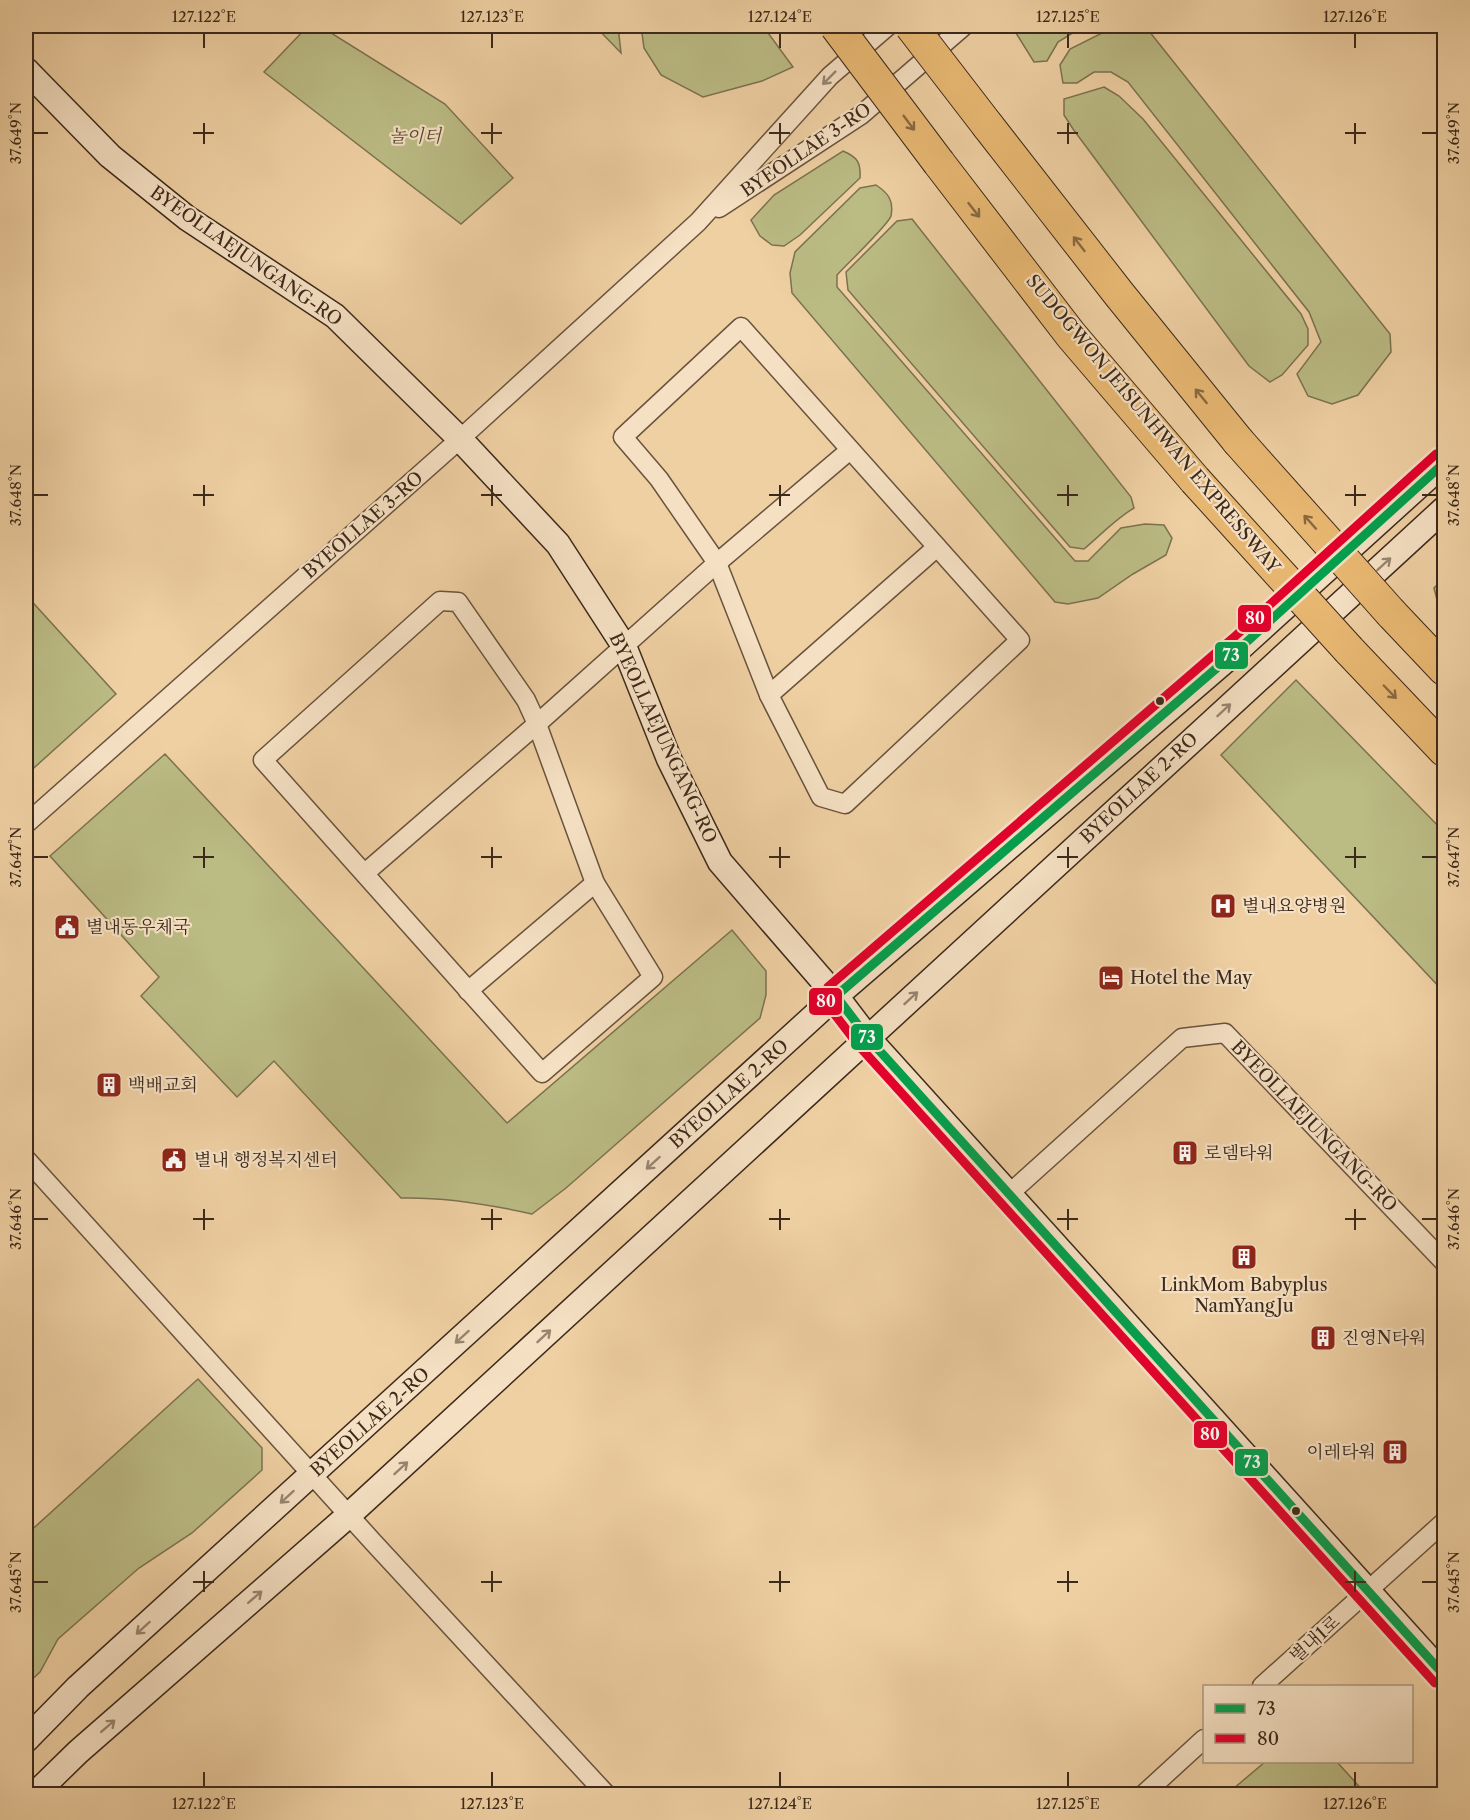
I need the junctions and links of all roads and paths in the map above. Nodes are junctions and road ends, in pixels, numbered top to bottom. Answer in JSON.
{"nodes":[{"id":1,"x":836,"y":26,"type":"edge"},
{"id":2,"x":888,"y":26,"type":"edge"},
{"id":3,"x":910,"y":26,"type":"edge"},
{"id":4,"x":964,"y":26,"type":"edge"},
{"id":5,"x":26,"y":70,"type":"edge"},
{"id":6,"x":698,"y":222,"type":"junction"},
{"id":7,"x":460,"y":439,"type":"junction"},
{"id":8,"x":850,"y":450,"type":"junction"},
{"id":9,"x":1444,"y":463,"type":"edge"},
{"id":10,"x":1444,"y":509,"type":"edge"},
{"id":11,"x":937,"y":547,"type":"junction"},
{"id":12,"x":717,"y":563,"type":"junction"},
{"id":13,"x":624,"y":646,"type":"junction"},
{"id":14,"x":1444,"y":669,"type":"edge"},
{"id":15,"x":769,"y":695,"type":"junction"},
{"id":16,"x":537,"y":724,"type":"junction"},
{"id":17,"x":1444,"y":750,"type":"edge"},
{"id":18,"x":26,"y":824,"type":"edge"},
{"id":19,"x":364,"y":873,"type":"junction"},
{"id":20,"x":595,"y":883,"type":"junction"},
{"id":21,"x":468,"y":991,"type":"junction"},
{"id":22,"x":836,"y":996,"type":"junction"},
{"id":23,"x":868,"y":1038,"type":"junction"},
{"id":24,"x":26,"y":1159,"type":"edge"},
{"id":25,"x":1010,"y":1193,"type":"junction"},
{"id":26,"x":1444,"y":1262,"type":"edge"},
{"id":27,"x":312,"y":1475,"type":"junction"},
{"id":28,"x":349,"y":1515,"type":"junction"},
{"id":29,"x":1444,"y":1522,"type":"edge"},
{"id":30,"x":1368,"y":1591,"type":"junction"},
{"id":31,"x":1444,"y":1675,"type":"edge"},
{"id":32,"x":1263,"y":1685,"type":"edge"},
{"id":33,"x":78,"y":1687,"type":"junction"},
{"id":34,"x":26,"y":1728,"type":"edge"},
{"id":35,"x":26,"y":1740,"type":"edge"},
{"id":36,"x":1203,"y":1740,"type":"edge"},
{"id":37,"x":78,"y":1752,"type":"junction"},
{"id":38,"x":35,"y":1794,"type":"edge"},
{"id":39,"x":46,"y":1794,"type":"edge"},
{"id":40,"x":606,"y":1794,"type":"edge"},
{"id":41,"x":1144,"y":1794,"type":"edge"}],
"edges":[{"from":1,"to":17,"type":"highway","name":"SUDOGWON JE1SUNHWAN EXPRESSWAY","one_way":true,"bridge":true},
{"from":2,"to":6,"type":"street","name":"BYEOLLAE 3-RO","one_way":true},
{"from":14,"to":3,"type":"highway","one_way":true,"bridge":true},
{"from":4,"to":6,"type":"street","name":"BYEOLLAE 3-RO"},
{"from":5,"to":7,"type":"street","name":"BYEOLLAEJUNGANG-RO"},
{"from":6,"to":7,"type":"street","name":"BYEOLLAE 3-RO"},
{"from":7,"to":13,"type":"street","name":"BYEOLLAEJUNGANG-RO"},
{"from":7,"to":18,"type":"street","name":"BYEOLLAE 3-RO"},
{"from":8,"to":11,"type":"street"},
{"from":8,"to":12,"type":"street"},
{"from":8,"to":12,"type":"street"},
{"from":9,"to":22,"type":"street","name":"BYEOLLAE 2-RO"},
{"from":23,"to":10,"type":"street","name":"BYEOLLAE 2-RO","one_way":true},
{"from":11,"to":15,"type":"street"},
{"from":11,"to":15,"type":"street"},
{"from":12,"to":13,"type":"street"},
{"from":12,"to":15,"type":"street"},
{"from":13,"to":16,"type":"street"},
{"from":13,"to":22,"type":"street","name":"BYEOLLAEJUNGANG-RO"},
{"from":16,"to":19,"type":"street"},
{"from":16,"to":19,"type":"street"},
{"from":16,"to":20,"type":"street"},
{"from":19,"to":21,"type":"street"},
{"from":20,"to":21,"type":"street"},
{"from":20,"to":21,"type":"street"},
{"from":22,"to":23,"type":"street","name":"BYEOLLAEJUNGANG-RO"},
{"from":22,"to":27,"type":"street","name":"BYEOLLAE 2-RO","one_way":true},
{"from":23,"to":25,"type":"street","name":"BYEOLLAEJUNGANG-RO"},
{"from":28,"to":23,"type":"street","name":"BYEOLLAE 2-RO","one_way":true},
{"from":24,"to":27,"type":"street"},
{"from":25,"to":26,"type":"street","name":"BYEOLLAEJUNGANG-RO"},
{"from":25,"to":30,"type":"street","name":"BYEOLLAEJUNGANG-RO"},
{"from":27,"to":28,"type":"street"},
{"from":27,"to":33,"type":"street","name":"BYEOLLAE 2-RO","one_way":true},
{"from":37,"to":28,"type":"street","name":"BYEOLLAE 2-RO","one_way":true},
{"from":28,"to":40,"type":"street"},
{"from":29,"to":30,"type":"street"},
{"from":30,"to":31,"type":"street","name":"BYEOLLAEJUNGANG-RO"},
{"from":30,"to":32,"type":"street","name":"별내1로"},
{"from":33,"to":34,"type":"street"},
{"from":33,"to":35,"type":"street","name":"BYEOLLAE 2-RO"},
{"from":36,"to":41,"type":"street"},
{"from":37,"to":38,"type":"street","name":"BYEOLLAE 2-RO"},
{"from":37,"to":39,"type":"street"}]}
